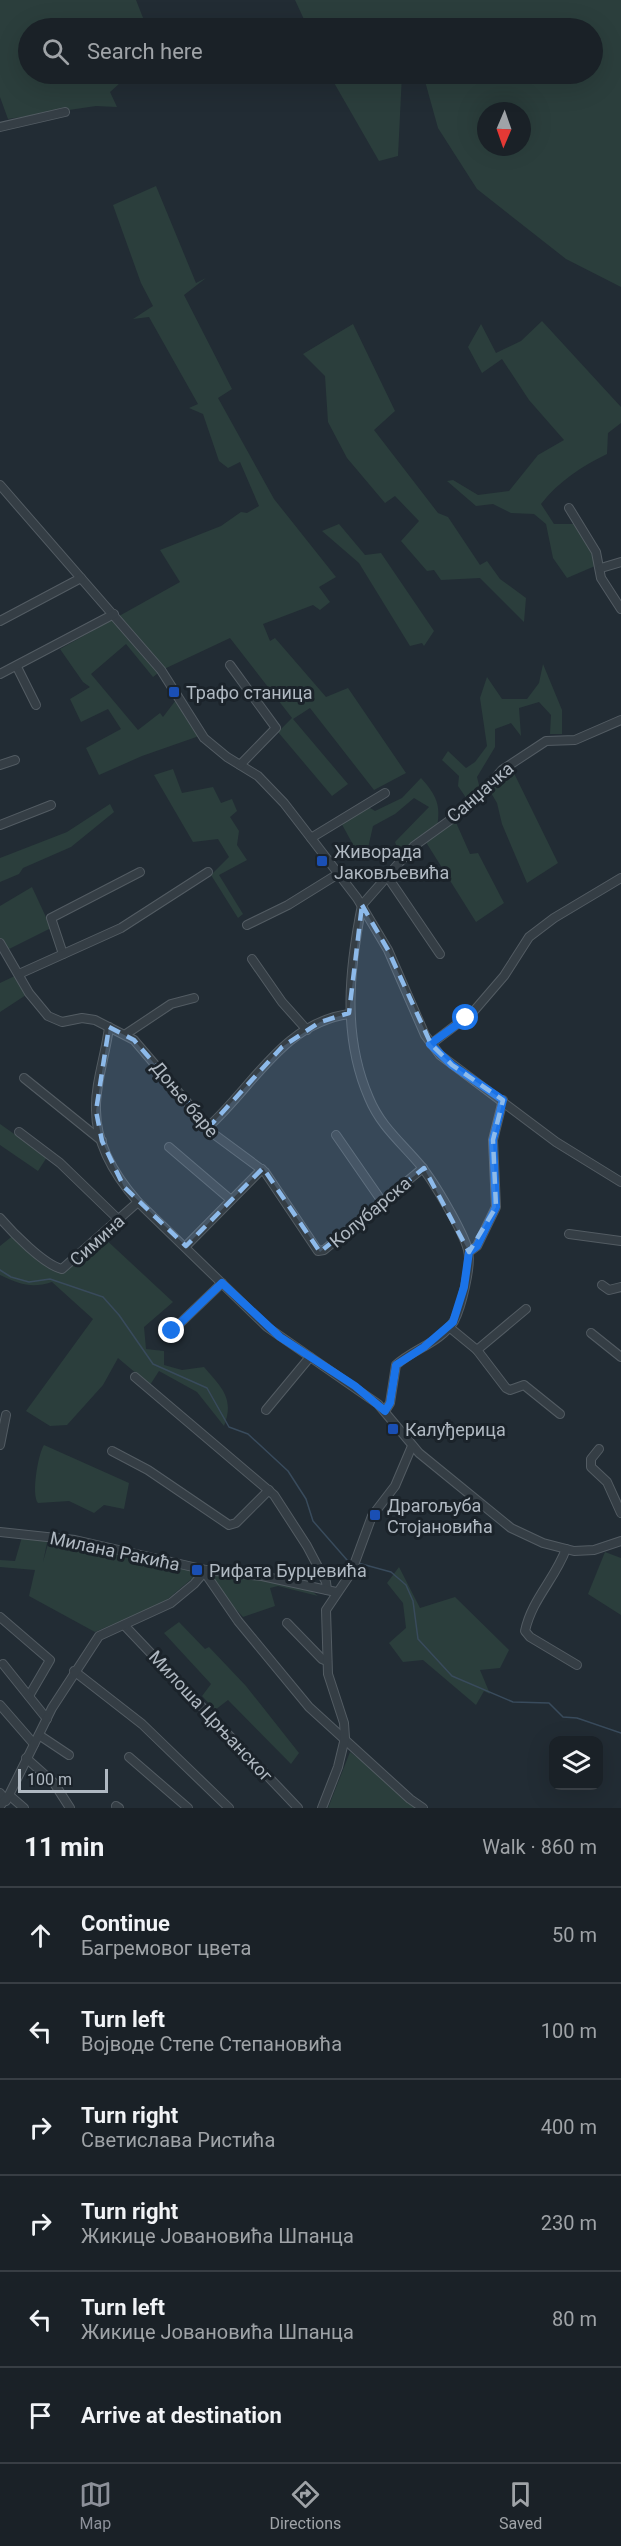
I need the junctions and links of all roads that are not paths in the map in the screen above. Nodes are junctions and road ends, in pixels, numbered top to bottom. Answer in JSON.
{"nodes":[{"id":1,"x":65,"y":112,"type":"dead end"},
{"id":2,"x":0,"y":127,"type":"edge"},
{"id":3,"x":0,"y":485,"type":"edge"},
{"id":4,"x":569,"y":508,"type":"dead end"},
{"id":5,"x":621,"y":562,"type":"edge"},
{"id":6,"x":601,"y":568,"type":"junction"},
{"id":7,"x":81,"y":578,"type":"junction"},
{"id":8,"x":621,"y":609,"type":"edge"},
{"id":9,"x":114,"y":614,"type":"junction"},
{"id":10,"x":0,"y":619,"type":"edge"},
{"id":11,"x":230,"y":665,"type":"dead end"},
{"id":12,"x":17,"y":667,"type":"junction"},
{"id":13,"x":0,"y":674,"type":"edge"},
{"id":14,"x":36,"y":705,"type":"dead end"},
{"id":15,"x":621,"y":720,"type":"edge"},
{"id":16,"x":15,"y":760,"type":"dead end"},
{"id":17,"x":0,"y":765,"type":"edge"},
{"id":18,"x":240,"y":765,"type":"junction"},
{"id":19,"x":385,"y":793,"type":"dead end"},
{"id":20,"x":51,"y":805,"type":"dead end"},
{"id":21,"x":0,"y":825,"type":"edge"},
{"id":22,"x":311,"y":838,"type":"junction"},
{"id":23,"x":140,"y":872,"type":"dead end"},
{"id":24,"x":208,"y":872,"type":"dead end"},
{"id":25,"x":338,"y":874,"type":"junction"},
{"id":26,"x":387,"y":876,"type":"junction"},
{"id":27,"x":621,"y":878,"type":"edge"},
{"id":28,"x":362,"y":905,"type":"junction"},
{"id":29,"x":247,"y":925,"type":"dead end"},
{"id":30,"x":0,"y":943,"type":"edge"},
{"id":31,"x":63,"y":954,"type":"junction"},
{"id":32,"x":440,"y":954,"type":"dead end"},
{"id":33,"x":252,"y":959,"type":"dead end"},
{"id":34,"x":19,"y":974,"type":"junction"},
{"id":35,"x":194,"y":998,"type":"dead end"},
{"id":36,"x":349,"y":1014,"type":"junction"},
{"id":37,"x":109,"y":1027,"type":"junction"},
{"id":38,"x":307,"y":1030,"type":"junction"},
{"id":39,"x":126,"y":1034,"type":"junction"},
{"id":40,"x":430,"y":1044,"type":"junction"},
{"id":41,"x":24,"y":1078,"type":"dead end"},
{"id":42,"x":503,"y":1100,"type":"junction"},
{"id":43,"x":208,"y":1126,"type":"junction"},
{"id":44,"x":19,"y":1132,"type":"dead end"},
{"id":45,"x":336,"y":1135,"type":"dead end"},
{"id":46,"x":102,"y":1141,"type":"junction"},
{"id":47,"x":169,"y":1147,"type":"dead end"},
{"id":48,"x":423,"y":1168,"type":"junction"},
{"id":49,"x":262,"y":1169,"type":"junction"},
{"id":50,"x":621,"y":1182,"type":"edge"},
{"id":51,"x":231,"y":1200,"type":"junction"},
{"id":52,"x":381,"y":1200,"type":"junction"},
{"id":53,"x":138,"y":1202,"type":"junction"},
{"id":54,"x":0,"y":1218,"type":"edge"},
{"id":55,"x":118,"y":1220,"type":"junction"},
{"id":56,"x":568,"y":1234,"type":"dead end"},
{"id":57,"x":621,"y":1241,"type":"edge"},
{"id":58,"x":186,"y":1246,"type":"junction"},
{"id":59,"x":469,"y":1252,"type":"junction"},
{"id":60,"x":222,"y":1283,"type":"junction"},
{"id":61,"x":602,"y":1284,"type":"dead end"},
{"id":62,"x":621,"y":1287,"type":"edge"},
{"id":63,"x":526,"y":1309,"type":"dead end"},
{"id":64,"x":449,"y":1327,"type":"junction"},
{"id":65,"x":172,"y":1331,"type":"dead end"},
{"id":66,"x":591,"y":1333,"type":"dead end"},
{"id":67,"x":477,"y":1350,"type":"junction"},
{"id":68,"x":310,"y":1358,"type":"junction"},
{"id":69,"x":621,"y":1358,"type":"edge"},
{"id":70,"x":135,"y":1377,"type":"dead end"},
{"id":71,"x":266,"y":1410,"type":"dead end"},
{"id":72,"x":385,"y":1411,"type":"junction"},
{"id":73,"x":560,"y":1414,"type":"dead end"},
{"id":74,"x":6,"y":1415,"type":"dead end"},
{"id":75,"x":0,"y":1444,"type":"edge"},
{"id":76,"x":412,"y":1446,"type":"junction"},
{"id":77,"x":599,"y":1449,"type":"dead end"},
{"id":78,"x":112,"y":1451,"type":"dead end"},
{"id":79,"x":270,"y":1490,"type":"junction"},
{"id":80,"x":621,"y":1514,"type":"edge"},
{"id":81,"x":0,"y":1532,"type":"edge"},
{"id":82,"x":621,"y":1541,"type":"edge"},
{"id":83,"x":566,"y":1550,"type":"junction"},
{"id":84,"x":206,"y":1572,"type":"junction"},
{"id":85,"x":327,"y":1590,"type":"junction"},
{"id":86,"x":336,"y":1592,"type":"junction"},
{"id":87,"x":0,"y":1617,"type":"edge"},
{"id":88,"x":287,"y":1623,"type":"dead end"},
{"id":89,"x":124,"y":1625,"type":"junction"},
{"id":90,"x":327,"y":1661,"type":"junction"},
{"id":91,"x":3,"y":1664,"type":"dead end"},
{"id":92,"x":577,"y":1665,"type":"dead end"},
{"id":93,"x":74,"y":1671,"type":"junction"},
{"id":94,"x":29,"y":1696,"type":"junction"},
{"id":95,"x":0,"y":1704,"type":"edge"},
{"id":96,"x":47,"y":1719,"type":"junction"},
{"id":97,"x":39,"y":1735,"type":"junction"},
{"id":98,"x":345,"y":1742,"type":"junction"},
{"id":99,"x":34,"y":1744,"type":"junction"},
{"id":100,"x":69,"y":1755,"type":"dead end"},
{"id":101,"x":129,"y":1757,"type":"dead end"},
{"id":102,"x":26,"y":1758,"type":"junction"},
{"id":103,"x":0,"y":1793,"type":"edge"},
{"id":104,"x":5,"y":1801,"type":"edge"},
{"id":105,"x":24,"y":1808,"type":"edge"},
{"id":106,"x":70,"y":1808,"type":"edge"},
{"id":107,"x":188,"y":1808,"type":"edge"},
{"id":108,"x":229,"y":1808,"type":"edge"},
{"id":109,"x":298,"y":1808,"type":"edge"},
{"id":110,"x":322,"y":1808,"type":"edge"},
{"id":111,"x":423,"y":1808,"type":"edge"}],
"edges":[{"from":1,"to":2,"type":"street"},
{"from":3,"to":7,"type":"street"},
{"from":4,"to":6,"type":"street"},
{"from":5,"to":6,"type":"street"},
{"from":6,"to":8,"type":"street"},
{"from":7,"to":9,"type":"street"},
{"from":7,"to":10,"type":"street"},
{"from":9,"to":12,"type":"street"},
{"from":9,"to":18,"type":"street"},
{"from":11,"to":18,"type":"street"},
{"from":12,"to":13,"type":"street"},
{"from":12,"to":14,"type":"street"},
{"from":15,"to":26,"type":"street","name":"Санџачка"},
{"from":16,"to":17,"type":"street"},
{"from":18,"to":22,"type":"street"},
{"from":19,"to":22,"type":"street"},
{"from":20,"to":21,"type":"street"},
{"from":22,"to":25,"type":"street"},
{"from":23,"to":31,"type":"street"},
{"from":24,"to":31,"type":"street"},
{"from":25,"to":28,"type":"street"},
{"from":25,"to":29,"type":"street"},
{"from":26,"to":28,"type":"street","name":"Санџачка"},
{"from":26,"to":32,"type":"street"},
{"from":27,"to":40,"type":"street"},
{"from":28,"to":36,"type":"street"},
{"from":28,"to":40,"type":"street"},
{"from":30,"to":34,"type":"street","name":"Доње баре"},
{"from":31,"to":34,"type":"street"},
{"from":33,"to":38,"type":"street"},
{"from":34,"to":37,"type":"street","name":"Доње баре"},
{"from":35,"to":39,"type":"street"},
{"from":36,"to":38,"type":"street"},
{"from":36,"to":48,"type":"street"},
{"from":37,"to":39,"type":"street","name":"Доње баре"},
{"from":37,"to":46,"type":"street"},
{"from":38,"to":43,"type":"street"},
{"from":39,"to":43,"type":"street","name":"Доње баре"},
{"from":40,"to":42,"type":"street"},
{"from":41,"to":46,"type":"street"},
{"from":42,"to":50,"type":"street"},
{"from":42,"to":59,"type":"street"},
{"from":43,"to":49,"type":"street","name":"Доње баре"},
{"from":44,"to":55,"type":"street"},
{"from":45,"to":52,"type":"street"},
{"from":46,"to":53,"type":"street"},
{"from":47,"to":51,"type":"street"},
{"from":48,"to":52,"type":"street","name":"Колубарска"},
{"from":48,"to":59,"type":"street"},
{"from":49,"to":51,"type":"street"},
{"from":49,"to":52,"type":"street","name":"Колубарска"},
{"from":51,"to":58,"type":"street"},
{"from":53,"to":55,"type":"street","name":"Симина"},
{"from":53,"to":58,"type":"street"},
{"from":54,"to":55,"type":"street","name":"Симина"},
{"from":56,"to":57,"type":"street"},
{"from":58,"to":60,"type":"street"},
{"from":59,"to":64,"type":"street"},
{"from":60,"to":65,"type":"street"},
{"from":60,"to":68,"type":"street"},
{"from":61,"to":62,"type":"street"},
{"from":63,"to":67,"type":"street"},
{"from":64,"to":67,"type":"street"},
{"from":64,"to":72,"type":"street"},
{"from":66,"to":69,"type":"street"},
{"from":67,"to":73,"type":"street"},
{"from":68,"to":71,"type":"street"},
{"from":68,"to":72,"type":"street"},
{"from":70,"to":79,"type":"street"},
{"from":72,"to":76,"type":"street"},
{"from":74,"to":75,"type":"street"},
{"from":76,"to":83,"type":"street"},
{"from":76,"to":86,"type":"street"},
{"from":77,"to":80,"type":"street"},
{"from":78,"to":79,"type":"street"},
{"from":79,"to":85,"type":"street"},
{"from":81,"to":84,"type":"street","name":"Милана Ракића"},
{"from":82,"to":83,"type":"street"},
{"from":83,"to":92,"type":"street"},
{"from":84,"to":85,"type":"street","name":"Милана Ракића"},
{"from":84,"to":89,"type":"street"},
{"from":84,"to":98,"type":"street"},
{"from":85,"to":86,"type":"street","name":"Милана Ракића"},
{"from":86,"to":90,"type":"street"},
{"from":87,"to":94,"type":"street"},
{"from":88,"to":90,"type":"street"},
{"from":89,"to":93,"type":"street"},
{"from":89,"to":109,"type":"street","name":"Милоша Црњанског"},
{"from":90,"to":98,"type":"street"},
{"from":91,"to":94,"type":"street"},
{"from":93,"to":96,"type":"street"},
{"from":93,"to":108,"type":"street"},
{"from":94,"to":96,"type":"street"},
{"from":95,"to":99,"type":"street"},
{"from":96,"to":97,"type":"street"},
{"from":97,"to":99,"type":"street"},
{"from":97,"to":100,"type":"street"},
{"from":98,"to":110,"type":"street"},
{"from":98,"to":111,"type":"street"},
{"from":99,"to":102,"type":"street"},
{"from":101,"to":107,"type":"street"},
{"from":102,"to":104,"type":"street"},
{"from":102,"to":106,"type":"street"},
{"from":103,"to":104,"type":"street"},
{"from":104,"to":105,"type":"street"}]}
